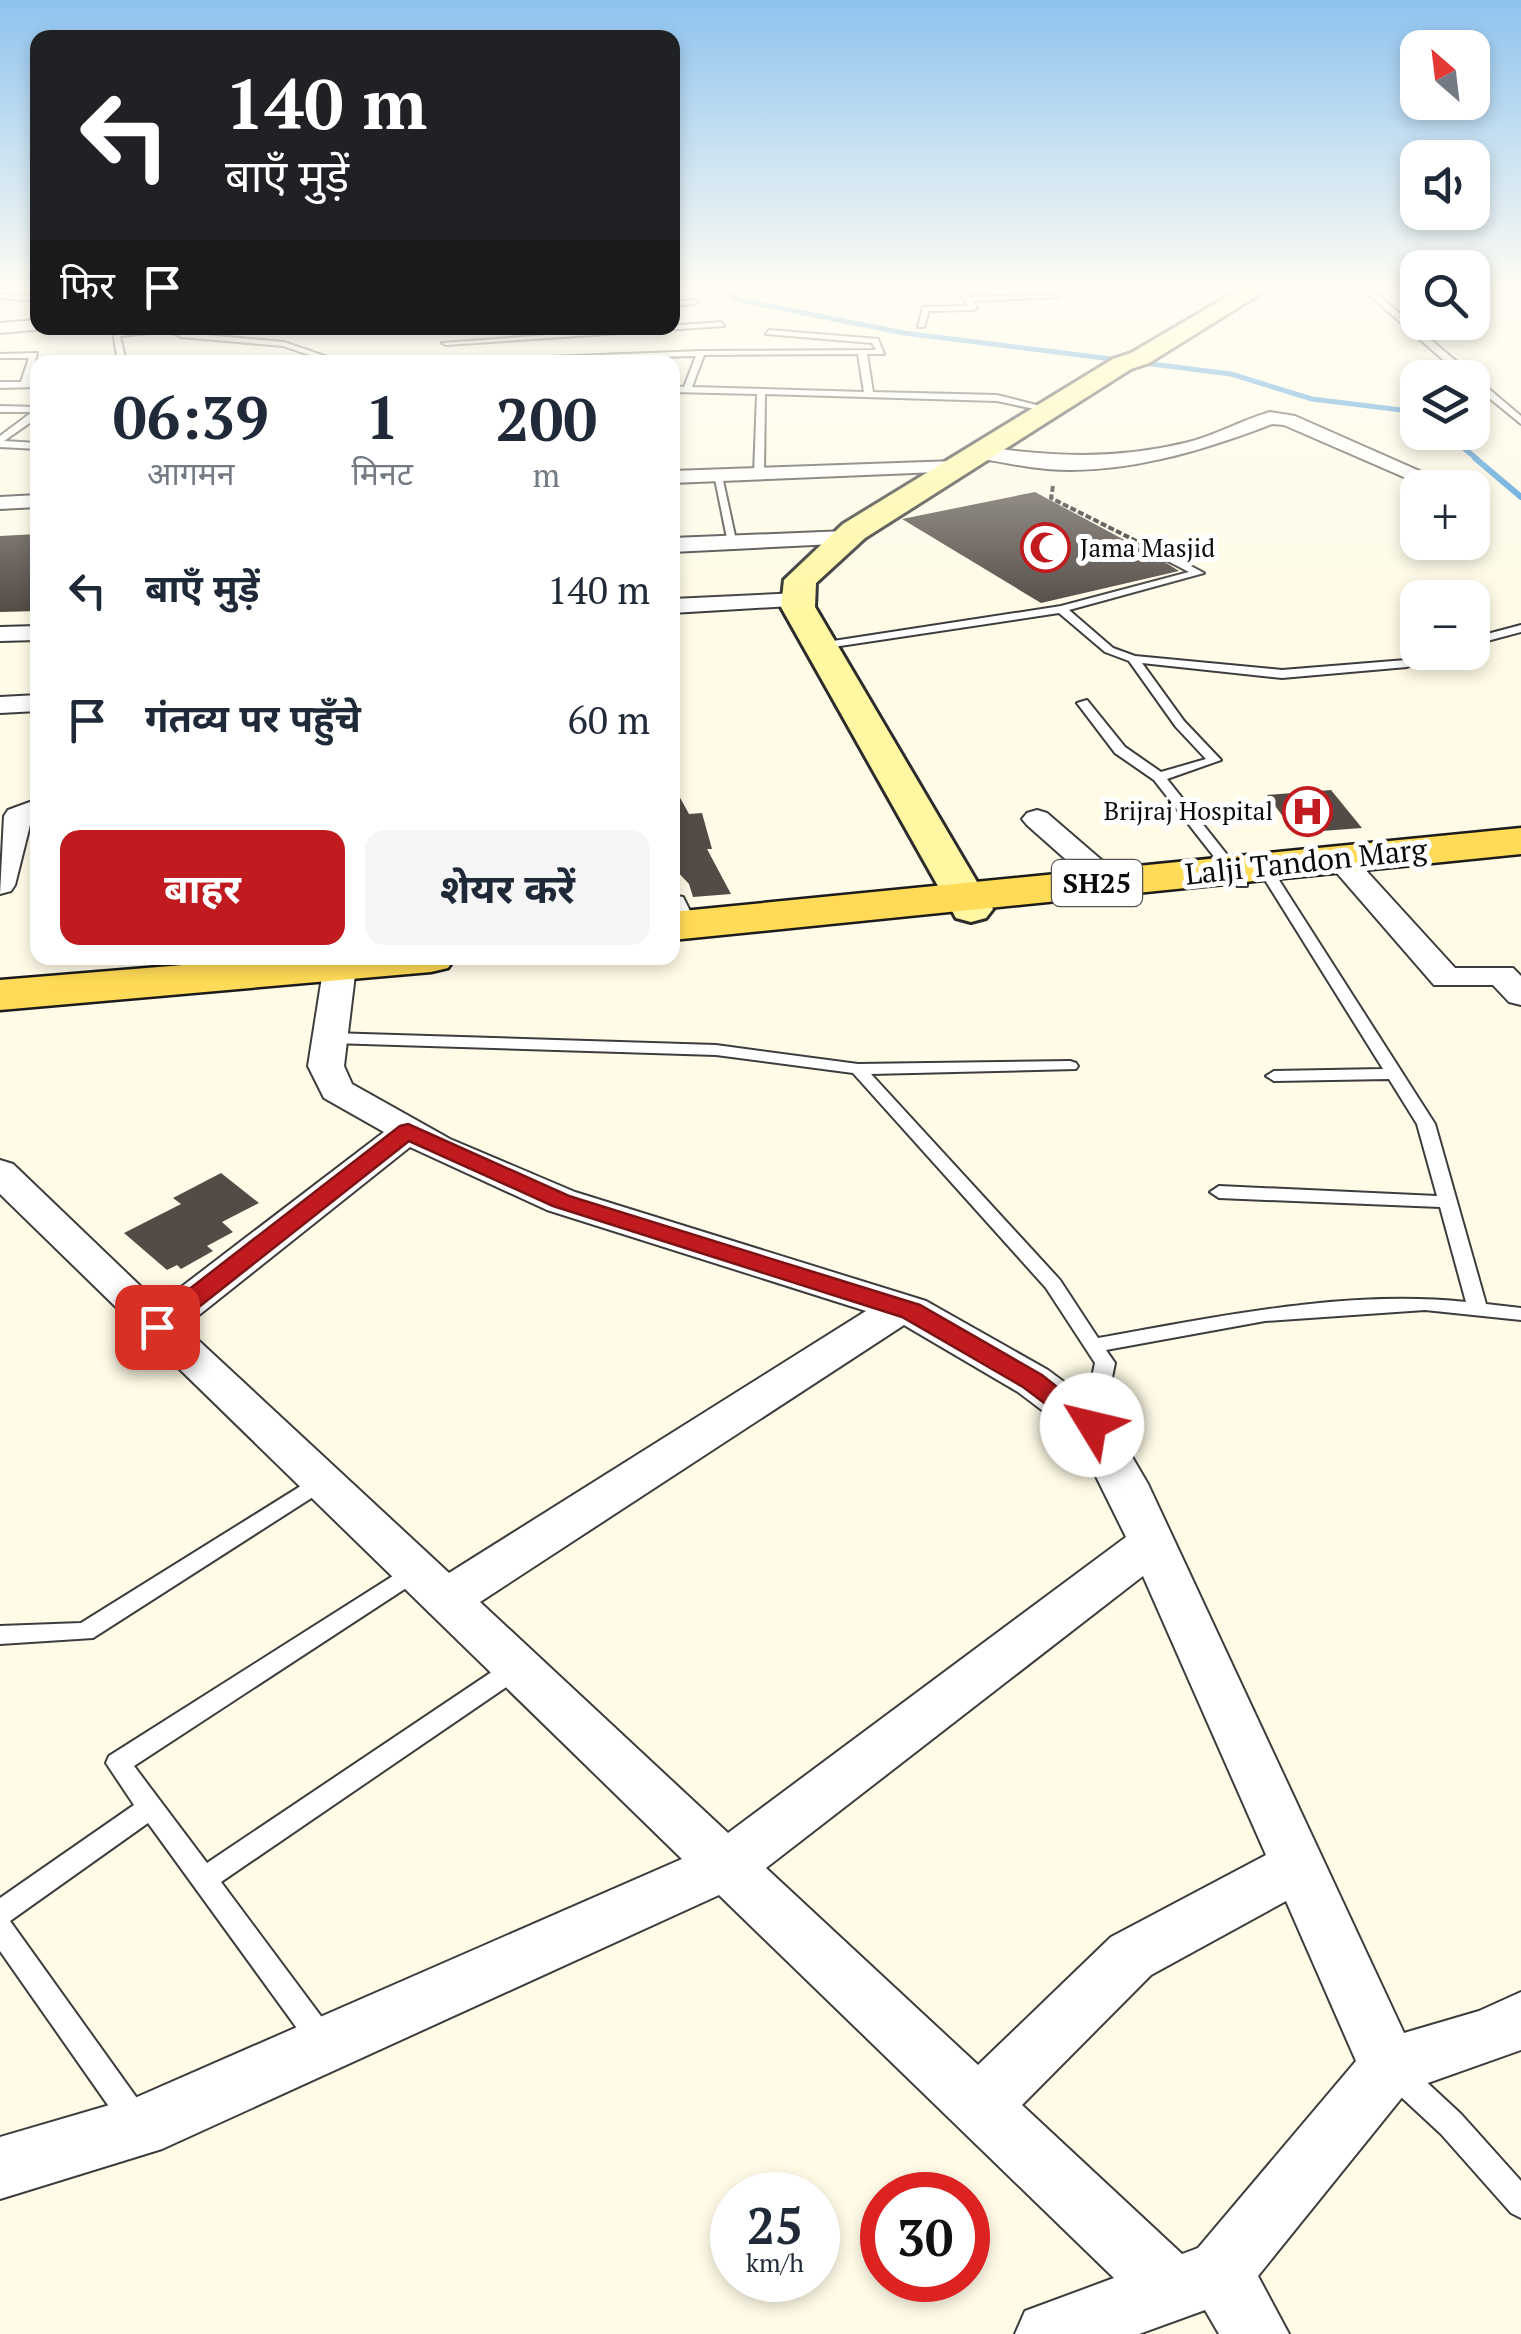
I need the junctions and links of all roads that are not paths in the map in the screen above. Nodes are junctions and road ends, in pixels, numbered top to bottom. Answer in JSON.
{"nodes":[{"id":1,"x":760,"y":394,"type":"edge"},
{"id":2,"x":869,"y":394,"type":"edge"},
{"id":3,"x":1074,"y":394,"type":"edge"},
{"id":4,"x":1491,"y":394,"type":"edge"},
{"id":5,"x":0,"y":409,"type":"edge"},
{"id":6,"x":1048,"y":409,"type":"junction"},
{"id":7,"x":30,"y":411,"type":"edge"},
{"id":8,"x":30,"y":418,"type":"edge"},
{"id":9,"x":1521,"y":420,"type":"edge"},
{"id":10,"x":0,"y":442,"type":"edge"},
{"id":11,"x":30,"y":445,"type":"edge"},
{"id":12,"x":966,"y":460,"type":"junction"},
{"id":13,"x":1406,"y":470,"type":"edge"},
{"id":14,"x":759,"y":474,"type":"junction"},
{"id":15,"x":717,"y":476,"type":"junction"},
{"id":16,"x":680,"y":477,"type":"edge"},
{"id":17,"x":30,"y":503,"type":"edge"},
{"id":18,"x":3,"y":508,"type":"edge"},
{"id":19,"x":846,"y":538,"type":"junction"},
{"id":20,"x":733,"y":543,"type":"junction"},
{"id":21,"x":680,"y":545,"type":"edge"},
{"id":22,"x":1168,"y":558,"type":"road end"},
{"id":23,"x":799,"y":600,"type":"junction"},
{"id":24,"x":680,"y":606,"type":"edge"},
{"id":25,"x":1061,"y":609,"type":"junction"},
{"id":26,"x":1521,"y":628,"type":"edge"},
{"id":27,"x":30,"y":633,"type":"edge"},
{"id":28,"x":0,"y":634,"type":"edge"},
{"id":29,"x":1490,"y":637,"type":"edge"},
{"id":30,"x":820,"y":646,"type":"junction"},
{"id":31,"x":1133,"y":660,"type":"junction"},
{"id":32,"x":1400,"y":665,"type":"edge"},
{"id":33,"x":30,"y":703,"type":"edge"},
{"id":34,"x":1083,"y":703,"type":"dead end"},
{"id":35,"x":0,"y":705,"type":"edge"},
{"id":36,"x":1160,"y":777,"type":"junction"},
{"id":37,"x":30,"y":811,"type":"edge"},
{"id":38,"x":1037,"y":819,"type":"dead end"},
{"id":39,"x":1521,"y":841,"type":"edge"},
{"id":40,"x":1521,"y":856,"type":"edge"},
{"id":41,"x":1352,"y":872,"type":"junction"},
{"id":42,"x":1248,"y":877,"type":"junction"},
{"id":43,"x":1109,"y":882,"type":"junction"},
{"id":44,"x":0,"y":886,"type":"edge"},
{"id":45,"x":968,"y":903,"type":"junction"},
{"id":46,"x":680,"y":923,"type":"edge"},
{"id":47,"x":261,"y":965,"type":"edge"},
{"id":48,"x":283,"y":965,"type":"edge"},
{"id":49,"x":330,"y":965,"type":"edge"},
{"id":50,"x":0,"y":984,"type":"edge"},
{"id":51,"x":0,"y":995,"type":"edge"},
{"id":52,"x":1521,"y":995,"type":"edge"},
{"id":53,"x":331,"y":1038,"type":"junction"},
{"id":54,"x":1070,"y":1066,"type":"dead end"},
{"id":55,"x":858,"y":1069,"type":"junction"},
{"id":56,"x":1394,"y":1074,"type":"junction"},
{"id":57,"x":1274,"y":1076,"type":"dead end"},
{"id":58,"x":408,"y":1131,"type":"junction"},
{"id":59,"x":1218,"y":1192,"type":"dead end"},
{"id":60,"x":8,"y":1193,"type":"edge"},
{"id":61,"x":1448,"y":1202,"type":"junction"},
{"id":62,"x":900,"y":1308,"type":"junction"},
{"id":63,"x":1478,"y":1310,"type":"junction"},
{"id":64,"x":1521,"y":1314,"type":"edge"},
{"id":65,"x":157,"y":1327,"type":"junction"},
{"id":66,"x":1094,"y":1346,"type":"junction"},
{"id":67,"x":1092,"y":1425,"type":"junction"},
{"id":68,"x":320,"y":1482,"type":"junction"},
{"id":69,"x":1152,"y":1543,"type":"junction"},
{"id":70,"x":430,"y":1586,"type":"junction"},
{"id":71,"x":0,"y":1635,"type":"edge"},
{"id":72,"x":516,"y":1668,"type":"junction"},
{"id":73,"x":151,"y":1807,"type":"junction"},
{"id":74,"x":726,"y":1866,"type":"junction"},
{"id":75,"x":1298,"y":1866,"type":"junction"},
{"id":76,"x":204,"y":1878,"type":"junction"},
{"id":77,"x":0,"y":1914,"type":"edge"},
{"id":78,"x":0,"y":1929,"type":"edge"},
{"id":79,"x":1521,"y":2020,"type":"edge"},
{"id":80,"x":325,"y":2044,"type":"junction"},
{"id":81,"x":1389,"y":2067,"type":"junction"},
{"id":82,"x":979,"y":2106,"type":"junction"},
{"id":83,"x":140,"y":2127,"type":"junction"},
{"id":84,"x":0,"y":2168,"type":"edge"},
{"id":85,"x":1521,"y":2203,"type":"edge"},
{"id":86,"x":1196,"y":2281,"type":"junction"},
{"id":87,"x":1048,"y":2334,"type":"edge"},
{"id":88,"x":1256,"y":2334,"type":"edge"}],
"edges":[{"from":1,"to":14,"type":"lane"},
{"from":2,"to":6,"type":"lane"},
{"from":3,"to":6,"type":"street"},
{"from":4,"to":9,"type":"lane"},
{"from":5,"to":7,"type":"lane"},
{"from":6,"to":12,"type":"street"},
{"from":8,"to":10,"type":"lane"},
{"from":10,"to":11,"type":"lane"},
{"from":12,"to":13,"type":"street"},
{"from":12,"to":14,"type":"street"},
{"from":12,"to":19,"type":"street"},
{"from":14,"to":15,"type":"street"},
{"from":15,"to":16,"type":"street"},
{"from":15,"to":20,"type":"lane"},
{"from":17,"to":18,"type":"street"},
{"from":19,"to":20,"type":"street"},
{"from":19,"to":23,"type":"street"},
{"from":20,"to":21,"type":"street"},
{"from":22,"to":25,"type":"lane"},
{"from":23,"to":24,"type":"street"},
{"from":23,"to":30,"type":"street"},
{"from":25,"to":30,"type":"lane"},
{"from":25,"to":31,"type":"lane"},
{"from":26,"to":29,"type":"lane"},
{"from":27,"to":28,"type":"street"},
{"from":30,"to":45,"type":"street"},
{"from":31,"to":32,"type":"lane"},
{"from":31,"to":36,"type":"lane"},
{"from":33,"to":35,"type":"street"},
{"from":34,"to":36,"type":"lane"},
{"from":36,"to":42,"type":"lane"},
{"from":37,"to":44,"type":"street"},
{"from":38,"to":43,"type":"street"},
{"from":39,"to":42,"type":"main road","name":"Lalji Tandon Marg","number":"SH25"},
{"from":40,"to":41,"type":"main road","name":"Lalji Tandon Marg","number":"SH25"},
{"from":41,"to":42,"type":"main road","name":"Lalji Tandon Marg","number":"SH25"},
{"from":41,"to":52,"type":"street"},
{"from":42,"to":43,"type":"main road","name":"Lalji Tandon Marg","number":"SH25"},
{"from":42,"to":45,"type":"main road","name":"Lalji Tandon Marg","number":"SH25"},
{"from":42,"to":56,"type":"lane"},
{"from":43,"to":45,"type":"main road","name":"Lalji Tandon Marg","number":"SH25"},
{"from":45,"to":46,"type":"main road","name":"Lalji Tandon Marg","number":"SH25"},
{"from":47,"to":50,"type":"main road"},
{"from":48,"to":51,"type":"main road"},
{"from":49,"to":53,"type":"street"},
{"from":53,"to":55,"type":"lane"},
{"from":53,"to":58,"type":"street"},
{"from":54,"to":55,"type":"lane"},
{"from":55,"to":66,"type":"lane"},
{"from":56,"to":57,"type":"lane"},
{"from":56,"to":61,"type":"lane"},
{"from":58,"to":62,"type":"street"},
{"from":58,"to":65,"type":"street"},
{"from":59,"to":61,"type":"lane"},
{"from":60,"to":65,"type":"street"},
{"from":61,"to":63,"type":"lane"},
{"from":62,"to":67,"type":"street"},
{"from":62,"to":70,"type":"street"},
{"from":63,"to":64,"type":"lane"},
{"from":63,"to":66,"type":"lane"},
{"from":65,"to":68,"type":"street"},
{"from":66,"to":67,"type":"lane"},
{"from":67,"to":69,"type":"street"},
{"from":68,"to":70,"type":"street"},
{"from":68,"to":71,"type":"lane"},
{"from":69,"to":74,"type":"street"},
{"from":69,"to":75,"type":"street"},
{"from":70,"to":72,"type":"street"},
{"from":70,"to":73,"type":"lane"},
{"from":72,"to":74,"type":"street"},
{"from":72,"to":76,"type":"lane"},
{"from":73,"to":76,"type":"lane"},
{"from":73,"to":77,"type":"lane"},
{"from":74,"to":80,"type":"street"},
{"from":74,"to":82,"type":"street"},
{"from":75,"to":81,"type":"street"},
{"from":75,"to":82,"type":"street"},
{"from":76,"to":80,"type":"lane"},
{"from":78,"to":83,"type":"lane"},
{"from":79,"to":81,"type":"street"},
{"from":80,"to":83,"type":"street"},
{"from":81,"to":85,"type":"lane"},
{"from":81,"to":86,"type":"street"},
{"from":82,"to":86,"type":"street"},
{"from":83,"to":84,"type":"street"},
{"from":86,"to":87,"type":"street"},
{"from":86,"to":88,"type":"street"}]}
